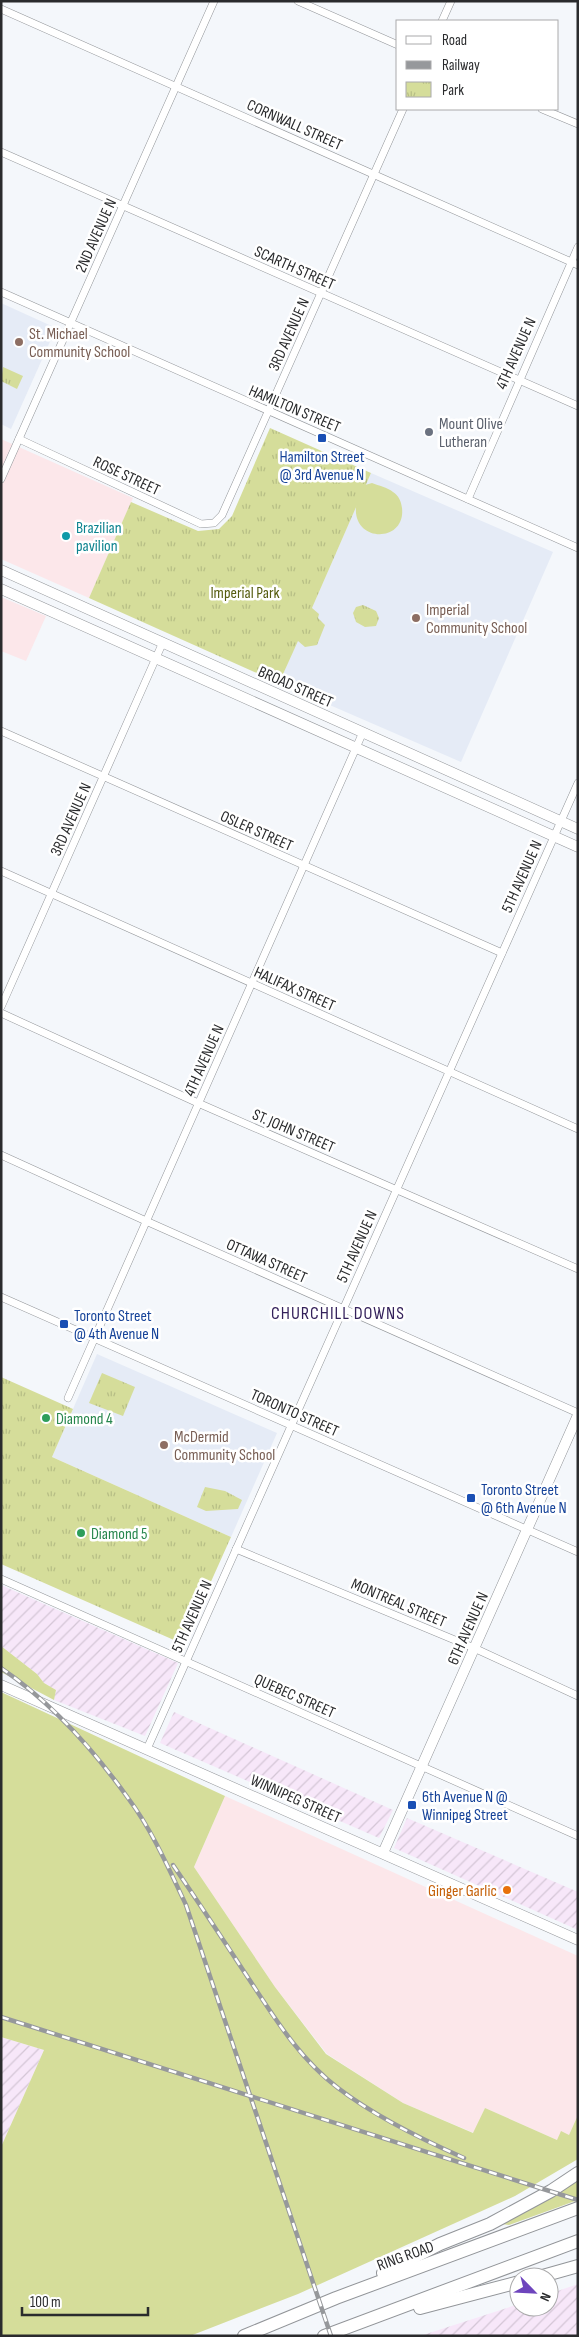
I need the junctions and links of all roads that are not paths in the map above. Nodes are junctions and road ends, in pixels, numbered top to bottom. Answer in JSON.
{"nodes":[{"id":1,"x":214,"y":1,"type":"edge"},
{"id":2,"x":298,"y":1,"type":"edge"},
{"id":3,"x":451,"y":1,"type":"edge"},
{"id":4,"x":1,"y":9,"type":"edge"},
{"id":5,"x":442,"y":20,"type":"edge"},
{"id":6,"x":396,"y":44,"type":"edge"},
{"id":7,"x":177,"y":86,"type":"junction"},
{"id":8,"x":403,"y":110,"type":"edge"},
{"id":9,"x":544,"y":110,"type":"edge"},
{"id":10,"x":578,"y":124,"type":"edge"},
{"id":11,"x":1,"y":152,"type":"edge"},
{"id":12,"x":374,"y":174,"type":"junction"},
{"id":13,"x":122,"y":206,"type":"junction"},
{"id":14,"x":578,"y":248,"type":"edge"},
{"id":15,"x":574,"y":264,"type":"edge"},
{"id":16,"x":1,"y":292,"type":"edge"},
{"id":17,"x":320,"y":294,"type":"junction"},
{"id":18,"x":71,"y":323,"type":"junction"},
{"id":19,"x":519,"y":379,"type":"junction"},
{"id":20,"x":578,"y":406,"type":"edge"},
{"id":21,"x":268,"y":412,"type":"junction"},
{"id":22,"x":19,"y":440,"type":"junction"},
{"id":23,"x":1,"y":479,"type":"edge"},
{"id":24,"x":468,"y":499,"type":"junction"},
{"id":25,"x":222,"y":515,"type":"joint"},
{"id":26,"x":578,"y":548,"type":"edge"},
{"id":27,"x":1,"y":570,"type":"edge"},
{"id":28,"x":1,"y":589,"type":"edge"},
{"id":29,"x":163,"y":642,"type":"junction"},
{"id":30,"x":156,"y":659,"type":"junction"},
{"id":31,"x":1,"y":731,"type":"edge"},
{"id":32,"x":363,"y":732,"type":"junction"},
{"id":33,"x":356,"y":748,"type":"junction"},
{"id":34,"x":104,"y":776,"type":"junction"},
{"id":35,"x":578,"y":783,"type":"edge"},
{"id":36,"x":560,"y":821,"type":"junction"},
{"id":37,"x":578,"y":829,"type":"edge"},
{"id":38,"x":554,"y":836,"type":"junction"},
{"id":39,"x":578,"y":847,"type":"edge"},
{"id":40,"x":303,"y":866,"type":"junction"},
{"id":41,"x":1,"y":871,"type":"edge"},
{"id":42,"x":52,"y":893,"type":"junction"},
{"id":43,"x":502,"y":953,"type":"junction"},
{"id":44,"x":251,"y":984,"type":"junction"},
{"id":45,"x":1,"y":1007,"type":"edge"},
{"id":46,"x":1,"y":1013,"type":"edge"},
{"id":47,"x":449,"y":1071,"type":"junction"},
{"id":48,"x":198,"y":1103,"type":"junction"},
{"id":49,"x":578,"y":1129,"type":"edge"},
{"id":50,"x":1,"y":1154,"type":"edge"},
{"id":51,"x":397,"y":1189,"type":"junction"},
{"id":52,"x":146,"y":1222,"type":"junction"},
{"id":53,"x":578,"y":1269,"type":"edge"},
{"id":54,"x":1,"y":1297,"type":"edge"},
{"id":55,"x":343,"y":1309,"type":"junction"},
{"id":56,"x":94,"y":1339,"type":"junction"},
{"id":57,"x":68,"y":1398,"type":"dead end"},
{"id":58,"x":578,"y":1414,"type":"edge"},
{"id":59,"x":291,"y":1426,"type":"junction"},
{"id":60,"x":527,"y":1530,"type":"junction"},
{"id":61,"x":236,"y":1549,"type":"junction"},
{"id":62,"x":578,"y":1552,"type":"edge"},
{"id":63,"x":1,"y":1579,"type":"edge"},
{"id":64,"x":474,"y":1648,"type":"junction"},
{"id":65,"x":186,"y":1661,"type":"junction"},
{"id":66,"x":1,"y":1685,"type":"edge"},
{"id":67,"x":578,"y":1696,"type":"edge"},
{"id":68,"x":147,"y":1748,"type":"junction"},
{"id":69,"x":422,"y":1767,"type":"junction"},
{"id":70,"x":578,"y":1836,"type":"edge"},
{"id":71,"x":383,"y":1853,"type":"junction"},
{"id":72,"x":578,"y":1940,"type":"edge"},
{"id":73,"x":578,"y":2173,"type":"edge"},
{"id":74,"x":578,"y":2208,"type":"edge"},
{"id":75,"x":578,"y":2241,"type":"edge"},
{"id":76,"x":578,"y":2266,"type":"edge"},
{"id":77,"x":559,"y":2271,"type":"edge"},
{"id":78,"x":509,"y":2285,"type":"edge"},
{"id":79,"x":322,"y":2305,"type":"junction"},
{"id":80,"x":352,"y":2326,"type":"junction"},
{"id":81,"x":244,"y":2336,"type":"edge"},
{"id":82,"x":324,"y":2336,"type":"edge"}],
"edges":[{"from":1,"to":7,"type":"street","name":"2ND AVENUE N"},
{"from":2,"to":6,"type":"street"},
{"from":3,"to":5,"type":"street"},
{"from":4,"to":7,"type":"street","name":"CORNWALL STREET"},
{"from":7,"to":12,"type":"street","name":"CORNWALL STREET"},
{"from":7,"to":13,"type":"street","name":"2ND AVENUE N"},
{"from":8,"to":12,"type":"street","name":"3RD AVENUE N"},
{"from":9,"to":10,"type":"street"},
{"from":11,"to":13,"type":"street","name":"SCARTH STREET"},
{"from":12,"to":15,"type":"street","name":"CORNWALL STREET"},
{"from":12,"to":17,"type":"street","name":"3RD AVENUE N"},
{"from":13,"to":17,"type":"street","name":"SCARTH STREET"},
{"from":13,"to":18,"type":"street","name":"2ND AVENUE N"},
{"from":14,"to":15,"type":"street","name":"4TH AVENUE N"},
{"from":15,"to":19,"type":"street","name":"4TH AVENUE N"},
{"from":16,"to":18,"type":"street","name":"HAMILTON STREET"},
{"from":17,"to":19,"type":"street","name":"SCARTH STREET"},
{"from":17,"to":21,"type":"street","name":"3RD AVENUE N"},
{"from":18,"to":21,"type":"street","name":"HAMILTON STREET"},
{"from":18,"to":22,"type":"street","name":"2ND AVENUE N"},
{"from":19,"to":20,"type":"street","name":"SCARTH STREET"},
{"from":19,"to":24,"type":"street","name":"4TH AVENUE N"},
{"from":21,"to":24,"type":"street","name":"HAMILTON STREET"},
{"from":21,"to":25,"type":"street","name":"3RD AVENUE N"},
{"from":22,"to":23,"type":"street","name":"2ND AVENUE N"},
{"from":22,"to":25,"type":"street","name":"ROSE STREET"},
{"from":24,"to":26,"type":"street","name":"HAMILTON STREET"},
{"from":27,"to":29,"type":"main road","name":"BROAD STREET"},
{"from":28,"to":30,"type":"main road","name":"BROAD STREET"},
{"from":29,"to":30,"type":"street","name":"3RD AVENUE N"},
{"from":29,"to":32,"type":"main road","name":"BROAD STREET"},
{"from":30,"to":33,"type":"main road","name":"BROAD STREET"},
{"from":30,"to":34,"type":"street","name":"3RD AVENUE N"},
{"from":31,"to":34,"type":"street","name":"OSLER STREET"},
{"from":32,"to":33,"type":"street","name":"4TH AVENUE N"},
{"from":32,"to":36,"type":"main road","name":"BROAD STREET"},
{"from":33,"to":38,"type":"main road","name":"BROAD STREET"},
{"from":33,"to":40,"type":"street","name":"4TH AVENUE N"},
{"from":34,"to":40,"type":"street","name":"OSLER STREET"},
{"from":34,"to":42,"type":"street","name":"3RD AVENUE N"},
{"from":35,"to":36,"type":"street","name":"5TH AVENUE N"},
{"from":36,"to":37,"type":"main road","name":"BROAD STREET"},
{"from":36,"to":38,"type":"street","name":"5TH AVENUE N"},
{"from":38,"to":39,"type":"main road","name":"BROAD STREET"},
{"from":38,"to":43,"type":"street","name":"5TH AVENUE N"},
{"from":40,"to":43,"type":"street","name":"OSLER STREET"},
{"from":40,"to":44,"type":"street","name":"4TH AVENUE N"},
{"from":41,"to":42,"type":"street","name":"HALIFAX STREET"},
{"from":42,"to":44,"type":"street","name":"HALIFAX STREET"},
{"from":42,"to":45,"type":"street","name":"3RD AVENUE N"},
{"from":43,"to":47,"type":"street","name":"5TH AVENUE N"},
{"from":44,"to":47,"type":"street","name":"HALIFAX STREET"},
{"from":44,"to":48,"type":"street","name":"4TH AVENUE N"},
{"from":46,"to":48,"type":"street","name":"ST. JOHN STREET"},
{"from":47,"to":49,"type":"street","name":"HALIFAX STREET"},
{"from":47,"to":51,"type":"street","name":"5TH AVENUE N"},
{"from":48,"to":51,"type":"street","name":"ST. JOHN STREET"},
{"from":48,"to":52,"type":"street","name":"4TH AVENUE N"},
{"from":50,"to":52,"type":"street","name":"OTTAWA STREET"},
{"from":51,"to":53,"type":"street","name":"ST. JOHN STREET"},
{"from":51,"to":55,"type":"street","name":"5TH AVENUE N"},
{"from":52,"to":55,"type":"street","name":"OTTAWA STREET"},
{"from":52,"to":56,"type":"street","name":"4TH AVENUE N"},
{"from":54,"to":56,"type":"street","name":"TORONTO STREET"},
{"from":55,"to":58,"type":"street","name":"OTTAWA STREET"},
{"from":55,"to":59,"type":"street","name":"5TH AVENUE N"},
{"from":56,"to":57,"type":"street","name":"4TH AVENUE N"},
{"from":56,"to":59,"type":"street","name":"TORONTO STREET"},
{"from":58,"to":60,"type":"main road","name":"6TH AVENUE N"},
{"from":59,"to":60,"type":"street","name":"TORONTO STREET"},
{"from":59,"to":61,"type":"street","name":"5TH AVENUE N"},
{"from":60,"to":62,"type":"street","name":"TORONTO STREET"},
{"from":60,"to":64,"type":"main road","name":"6TH AVENUE N"},
{"from":61,"to":64,"type":"street","name":"MONTREAL STREET"},
{"from":61,"to":65,"type":"street","name":"5TH AVENUE N"},
{"from":63,"to":65,"type":"street","name":"QUEBEC STREET"},
{"from":64,"to":67,"type":"street","name":"MONTREAL STREET"},
{"from":64,"to":69,"type":"main road","name":"6TH AVENUE N"},
{"from":65,"to":68,"type":"street","name":"5TH AVENUE N"},
{"from":65,"to":69,"type":"street","name":"QUEBEC STREET"},
{"from":66,"to":68,"type":"main road","name":"WINNIPEG STREET"},
{"from":68,"to":71,"type":"main road","name":"WINNIPEG STREET"},
{"from":69,"to":70,"type":"street","name":"QUEBEC STREET"},
{"from":69,"to":71,"type":"main road","name":"6TH AVENUE N"},
{"from":71,"to":72,"type":"main road","name":"WINNIPEG STREET"},
{"from":73,"to":79,"type":"highway"},
{"from":74,"to":79,"type":"highway","name":"RING ROAD"},
{"from":75,"to":80,"type":"highway"},
{"from":76,"to":77,"type":"highway"},
{"from":78,"to":80,"type":"highway"},
{"from":79,"to":81,"type":"highway","name":"RING ROAD"},
{"from":80,"to":82,"type":"highway"}]}
